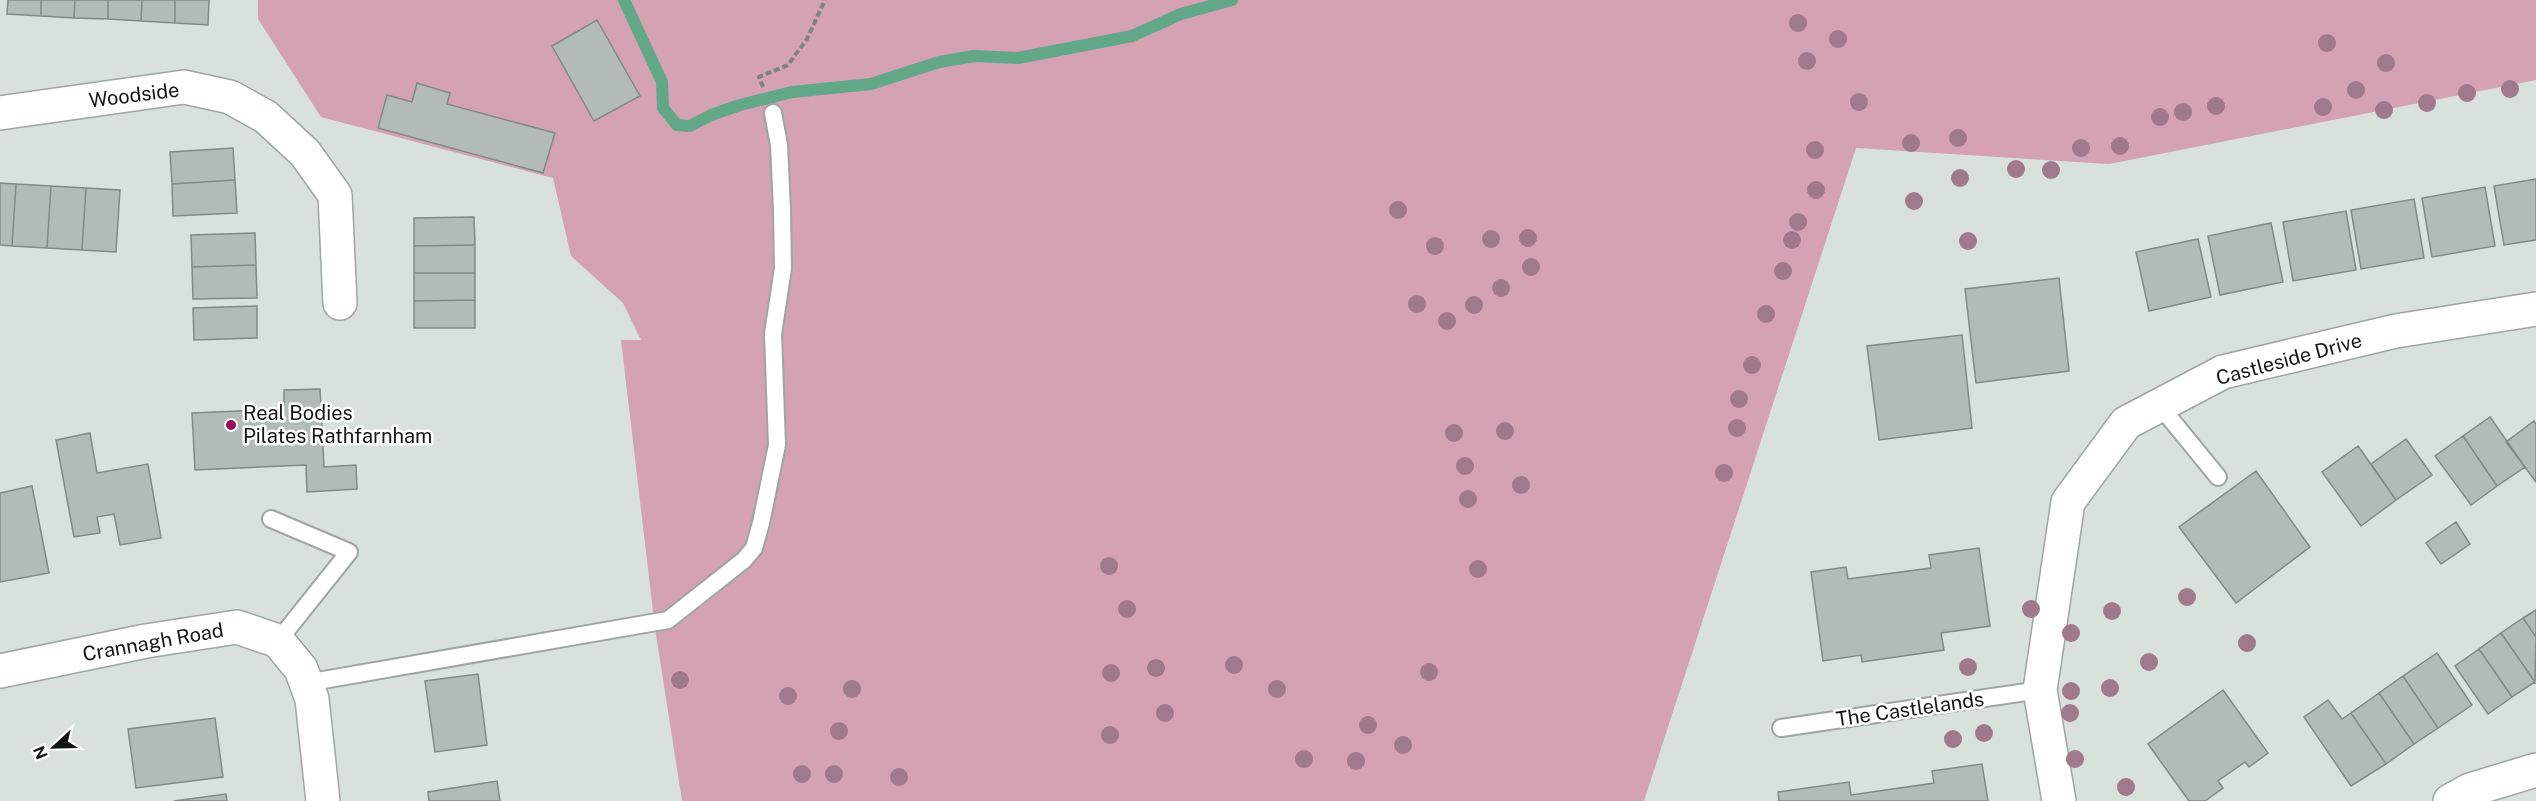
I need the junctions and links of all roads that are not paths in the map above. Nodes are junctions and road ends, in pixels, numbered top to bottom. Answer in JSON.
{"nodes":[{"id":1,"x":0,"y":113,"type":"edge"},
{"id":2,"x":773,"y":113,"type":"dead end"},
{"id":3,"x":340,"y":303,"type":"dead end"},
{"id":4,"x":2536,"y":309,"type":"edge"},
{"id":5,"x":2160,"y":406,"type":"junction"},
{"id":6,"x":2218,"y":477,"type":"dead end"},
{"id":7,"x":271,"y":519,"type":"dead end"},
{"id":8,"x":278,"y":641,"type":"junction"},
{"id":9,"x":0,"y":671,"type":"edge"},
{"id":10,"x":306,"y":683,"type":"junction"},
{"id":11,"x":2040,"y":690,"type":"junction"},
{"id":12,"x":1781,"y":728,"type":"dead end"},
{"id":13,"x":2536,"y":770,"type":"edge"},
{"id":14,"x":323,"y":801,"type":"edge"},
{"id":15,"x":2059,"y":801,"type":"edge"},
{"id":16,"x":2450,"y":801,"type":"edge"}],
"edges":[{"from":1,"to":3,"type":"street","name":"Woodside"},
{"from":2,"to":10,"type":"lane"},
{"from":4,"to":5,"type":"street","name":"Castleside Drive"},
{"from":5,"to":6,"type":"lane"},
{"from":5,"to":11,"type":"street","name":"Castleside Drive"},
{"from":7,"to":8,"type":"lane"},
{"from":8,"to":9,"type":"street","name":"Crannagh Road"},
{"from":8,"to":10,"type":"street"},
{"from":10,"to":14,"type":"street"},
{"from":11,"to":12,"type":"lane","name":"The Castlelands"},
{"from":11,"to":15,"type":"street","name":"Castleside Drive"},
{"from":13,"to":16,"type":"street"}]}
